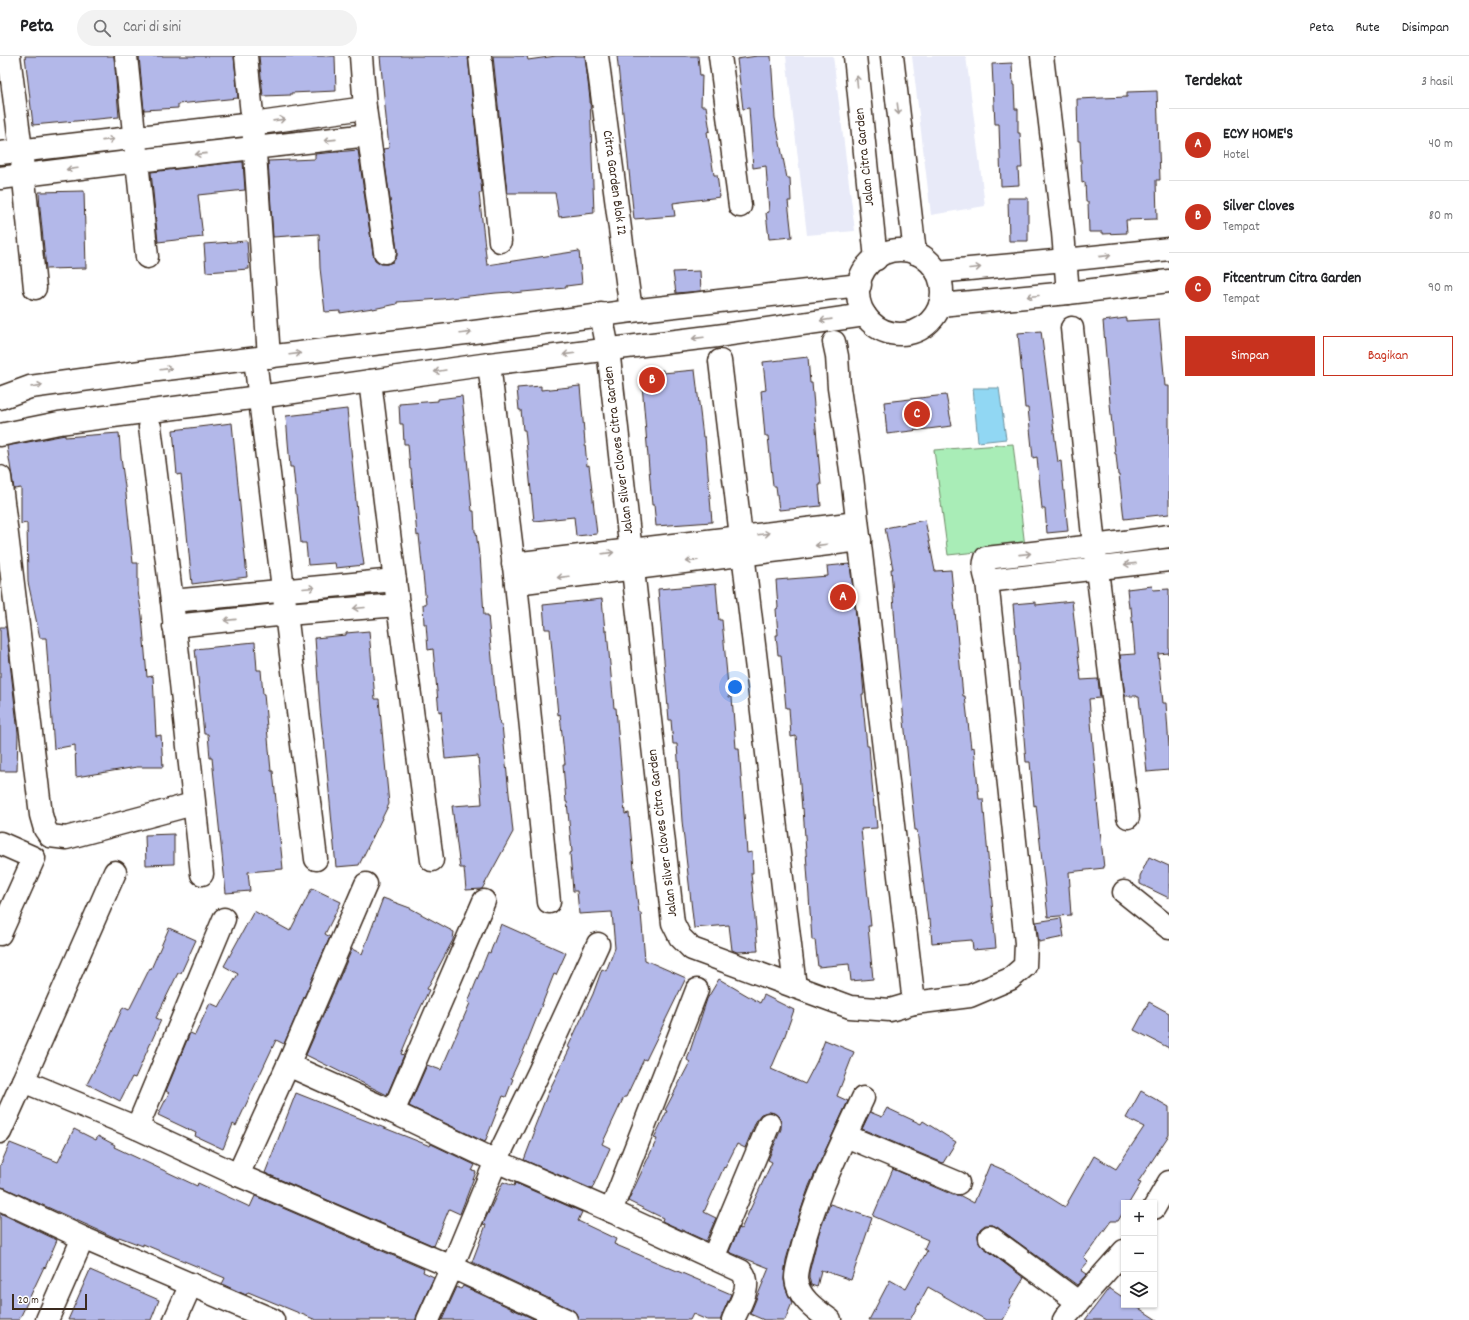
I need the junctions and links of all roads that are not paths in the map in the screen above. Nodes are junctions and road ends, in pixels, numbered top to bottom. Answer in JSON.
{"nodes":[{"id":1,"x":9,"y":56,"type":"edge"},
{"id":2,"x":126,"y":56,"type":"edge"},
{"id":3,"x":246,"y":56,"type":"edge"},
{"id":4,"x":361,"y":56,"type":"edge"},
{"id":5,"x":480,"y":56,"type":"edge"},
{"id":6,"x":597,"y":56,"type":"edge"},
{"id":7,"x":720,"y":56,"type":"edge"},
{"id":8,"x":855,"y":56,"type":"edge"},
{"id":9,"x":892,"y":56,"type":"edge"},
{"id":10,"x":1042,"y":56,"type":"edge"},
{"id":11,"x":366,"y":108,"type":"junction"},
{"id":12,"x":253,"y":124,"type":"junction"},
{"id":13,"x":369,"y":136,"type":"junction"},
{"id":14,"x":136,"y":137,"type":"junction"},
{"id":15,"x":255,"y":148,"type":"junction"},
{"id":16,"x":10,"y":151,"type":"edge"},
{"id":17,"x":137,"y":161,"type":"junction"},
{"id":18,"x":23,"y":175,"type":"junction"},
{"id":19,"x":0,"y":178,"type":"edge"},
{"id":20,"x":740,"y":206,"type":"dead end"},
{"id":21,"x":500,"y":241,"type":"dead end"},
{"id":22,"x":1169,"y":249,"type":"edge"},
{"id":23,"x":385,"y":252,"type":"dead end"},
{"id":24,"x":915,"y":253,"type":"junction"},
{"id":25,"x":147,"y":258,"type":"dead end"},
{"id":26,"x":876,"y":259,"type":"junction"},
{"id":27,"x":1065,"y":260,"type":"junction"},
{"id":28,"x":937,"y":272,"type":"junction"},
{"id":29,"x":1169,"y":281,"type":"edge"},
{"id":30,"x":860,"y":285,"type":"junction"},
{"id":31,"x":35,"y":288,"type":"dead end"},
{"id":32,"x":1068,"y":293,"type":"junction"},
{"id":33,"x":940,"y":305,"type":"junction"},
{"id":34,"x":631,"y":311,"type":"junction"},
{"id":35,"x":601,"y":314,"type":"junction"},
{"id":36,"x":865,"y":315,"type":"junction"},
{"id":37,"x":1072,"y":328,"type":"dead end"},
{"id":38,"x":834,"y":342,"type":"dead end"},
{"id":39,"x":608,"y":349,"type":"junction"},
{"id":40,"x":262,"y":358,"type":"junction"},
{"id":41,"x":720,"y":361,"type":"dead end"},
{"id":42,"x":489,"y":364,"type":"junction"},
{"id":43,"x":370,"y":381,"type":"junction"},
{"id":44,"x":259,"y":397,"type":"junction"},
{"id":45,"x":0,"y":398,"type":"edge"},
{"id":46,"x":150,"y":427,"type":"dead end"},
{"id":47,"x":0,"y":435,"type":"edge"},
{"id":48,"x":0,"y":477,"type":"edge"},
{"id":49,"x":858,"y":532,"type":"junction"},
{"id":50,"x":1169,"y":536,"type":"edge"},
{"id":51,"x":743,"y":546,"type":"junction"},
{"id":52,"x":1095,"y":557,"type":"junction"},
{"id":53,"x":632,"y":560,"type":"junction"},
{"id":54,"x":1169,"y":560,"type":"edge"},
{"id":55,"x":514,"y":574,"type":"junction"},
{"id":56,"x":395,"y":580,"type":"junction"},
{"id":57,"x":987,"y":581,"type":"junction"},
{"id":58,"x":284,"y":591,"type":"junction"},
{"id":59,"x":172,"y":600,"type":"junction"},
{"id":60,"x":398,"y":605,"type":"junction"},
{"id":61,"x":287,"y":614,"type":"junction"},
{"id":62,"x":174,"y":626,"type":"junction"},
{"id":63,"x":193,"y":804,"type":"junction"},
{"id":64,"x":1128,"y":817,"type":"dead end"},
{"id":65,"x":0,"y":843,"type":"edge"},
{"id":66,"x":316,"y":859,"type":"dead end"},
{"id":67,"x":432,"y":860,"type":"dead end"},
{"id":68,"x":115,"y":872,"type":"dead end"},
{"id":69,"x":202,"y":874,"type":"dead end"},
{"id":70,"x":366,"y":884,"type":"dead end"},
{"id":71,"x":1124,"y":892,"type":"dead end"},
{"id":72,"x":484,"y":902,"type":"dead end"},
{"id":73,"x":549,"y":902,"type":"dead end"},
{"id":74,"x":224,"y":919,"type":"dead end"},
{"id":75,"x":1169,"y":928,"type":"edge"},
{"id":76,"x":0,"y":934,"type":"edge"},
{"id":77,"x":598,"y":944,"type":"dead end"},
{"id":78,"x":795,"y":987,"type":"junction"},
{"id":79,"x":697,"y":990,"type":"dead end"},
{"id":80,"x":914,"y":1003,"type":"junction"},
{"id":81,"x":288,"y":1065,"type":"junction"},
{"id":82,"x":23,"y":1081,"type":"junction"},
{"id":83,"x":863,"y":1098,"type":"dead end"},
{"id":84,"x":393,"y":1112,"type":"junction"},
{"id":85,"x":769,"y":1124,"type":"dead end"},
{"id":86,"x":137,"y":1128,"type":"junction"},
{"id":87,"x":0,"y":1132,"type":"edge"},
{"id":88,"x":846,"y":1136,"type":"junction"},
{"id":89,"x":496,"y":1161,"type":"junction"},
{"id":90,"x":238,"y":1175,"type":"junction"},
{"id":91,"x":1169,"y":1182,"type":"edge"},
{"id":92,"x":958,"y":1183,"type":"dead end"},
{"id":93,"x":0,"y":1199,"type":"edge"},
{"id":94,"x":1157,"y":1203,"type":"edge"},
{"id":95,"x":611,"y":1211,"type":"junction"},
{"id":96,"x":990,"y":1237,"type":"dead end"},
{"id":97,"x":83,"y":1238,"type":"junction"},
{"id":98,"x":1121,"y":1254,"type":"edge"},
{"id":99,"x":714,"y":1258,"type":"junction"},
{"id":100,"x":452,"y":1267,"type":"junction"},
{"id":101,"x":191,"y":1284,"type":"junction"},
{"id":102,"x":1078,"y":1302,"type":"junction"},
{"id":103,"x":47,"y":1320,"type":"edge"},
{"id":104,"x":175,"y":1320,"type":"edge"},
{"id":105,"x":273,"y":1320,"type":"edge"},
{"id":106,"x":428,"y":1320,"type":"edge"},
{"id":107,"x":566,"y":1320,"type":"edge"},
{"id":108,"x":733,"y":1320,"type":"edge"},
{"id":109,"x":830,"y":1320,"type":"edge"},
{"id":110,"x":1064,"y":1320,"type":"edge"}],
"edges":[{"from":1,"to":16,"type":"street"},
{"from":2,"to":14,"type":"street"},
{"from":3,"to":12,"type":"street"},
{"from":4,"to":11,"type":"street"},
{"from":5,"to":21,"type":"street"},
{"from":6,"to":34,"type":"street","name":"Citra Garden Blok I2"},
{"from":7,"to":20,"type":"street"},
{"from":26,"to":8,"type":"street","name":"Jalan Citra Garden","one_way":true},
{"from":9,"to":24,"type":"street","one_way":true},
{"from":10,"to":27,"type":"street"},
{"from":12,"to":11,"type":"street","one_way":true},
{"from":11,"to":13,"type":"street"},
{"from":12,"to":14,"type":"street"},
{"from":12,"to":15,"type":"street"},
{"from":13,"to":15,"type":"street","one_way":true},
{"from":13,"to":23,"type":"street"},
{"from":16,"to":14,"type":"street","one_way":true},
{"from":14,"to":17,"type":"street"},
{"from":15,"to":17,"type":"street","one_way":true},
{"from":15,"to":40,"type":"street"},
{"from":16,"to":18,"type":"street"},
{"from":17,"to":18,"type":"street","one_way":true},
{"from":17,"to":25,"type":"street"},
{"from":18,"to":19,"type":"street"},
{"from":18,"to":31,"type":"street"},
{"from":27,"to":22,"type":"street","one_way":true},
{"from":24,"to":26,"type":"street"},
{"from":24,"to":28,"type":"street"},
{"from":26,"to":30,"type":"street"},
{"from":28,"to":27,"type":"street","one_way":true},
{"from":27,"to":32,"type":"street"},
{"from":28,"to":33,"type":"street"},
{"from":29,"to":32,"type":"street"},
{"from":30,"to":34,"type":"street"},
{"from":30,"to":36,"type":"street"},
{"from":32,"to":33,"type":"street","one_way":true},
{"from":33,"to":36,"type":"street"},
{"from":34,"to":35,"type":"street"},
{"from":35,"to":39,"type":"street","name":"Jalan Silver Cloves Citra Garden"},
{"from":40,"to":35,"type":"street","one_way":true},
{"from":36,"to":39,"type":"street","one_way":true},
{"from":37,"to":52,"type":"street"},
{"from":38,"to":49,"type":"street"},
{"from":39,"to":42,"type":"street","one_way":true},
{"from":39,"to":53,"type":"street","name":"Jalan Silver Cloves Citra Garden"},
{"from":40,"to":44,"type":"street"},
{"from":45,"to":40,"type":"street","one_way":true},
{"from":41,"to":51,"type":"street"},
{"from":42,"to":43,"type":"street","one_way":true},
{"from":42,"to":55,"type":"street"},
{"from":43,"to":44,"type":"street"},
{"from":43,"to":56,"type":"street"},
{"from":44,"to":47,"type":"street"},
{"from":44,"to":58,"type":"street"},
{"from":46,"to":59,"type":"street"},
{"from":48,"to":63,"type":"street"},
{"from":49,"to":51,"type":"street","name":"Jalan Silver Cloves Citra Garden"},
{"from":49,"to":80,"type":"street"},
{"from":50,"to":52,"type":"street"},
{"from":51,"to":53,"type":"street","name":"Jalan Silver Cloves Citra Garden"},
{"from":51,"to":78,"type":"street"},
{"from":54,"to":52,"type":"street","one_way":true},
{"from":52,"to":57,"type":"street"},
{"from":57,"to":52,"type":"street","name":"Jalan Silver Cloves Citra Garden","one_way":true},
{"from":52,"to":64,"type":"street"},
{"from":53,"to":55,"type":"street","name":"Jalan Silver Cloves Citra Garden"},
{"from":53,"to":78,"type":"street","name":"Jalan Silver Cloves Citra Garden"},
{"from":55,"to":73,"type":"street"},
{"from":58,"to":56,"type":"street","one_way":true},
{"from":56,"to":60,"type":"street"},
{"from":57,"to":80,"type":"street","name":"Jalan Silver Cloves Citra Garden"},
{"from":58,"to":59,"type":"street"},
{"from":58,"to":61,"type":"street"},
{"from":59,"to":62,"type":"street"},
{"from":60,"to":61,"type":"street","one_way":true},
{"from":60,"to":67,"type":"street"},
{"from":61,"to":62,"type":"street","one_way":true},
{"from":61,"to":66,"type":"street"},
{"from":62,"to":63,"type":"street"},
{"from":63,"to":69,"type":"street"},
{"from":65,"to":76,"type":"street"},
{"from":68,"to":82,"type":"street"},
{"from":70,"to":81,"type":"street"},
{"from":71,"to":75,"type":"street"},
{"from":72,"to":84,"type":"street"},
{"from":74,"to":86,"type":"street"},
{"from":77,"to":89,"type":"street"},
{"from":78,"to":80,"type":"street","name":"Jalan Silver Cloves Citra Garden"},
{"from":79,"to":95,"type":"street"},
{"from":81,"to":84,"type":"street"},
{"from":81,"to":90,"type":"street"},
{"from":82,"to":86,"type":"street"},
{"from":82,"to":87,"type":"street"},
{"from":83,"to":88,"type":"street"},
{"from":84,"to":89,"type":"street"},
{"from":85,"to":99,"type":"street"},
{"from":86,"to":90,"type":"street"},
{"from":88,"to":92,"type":"street"},
{"from":88,"to":109,"type":"street"},
{"from":89,"to":95,"type":"street"},
{"from":89,"to":100,"type":"street"},
{"from":90,"to":100,"type":"street"},
{"from":91,"to":94,"type":"street"},
{"from":93,"to":97,"type":"street"},
{"from":95,"to":99,"type":"street"},
{"from":96,"to":102,"type":"street"},
{"from":97,"to":101,"type":"street"},
{"from":97,"to":103,"type":"street"},
{"from":98,"to":102,"type":"street"},
{"from":99,"to":108,"type":"street"},
{"from":100,"to":106,"type":"street"},
{"from":100,"to":107,"type":"street"},
{"from":101,"to":104,"type":"street"},
{"from":101,"to":105,"type":"street"},
{"from":102,"to":110,"type":"street"}]}
